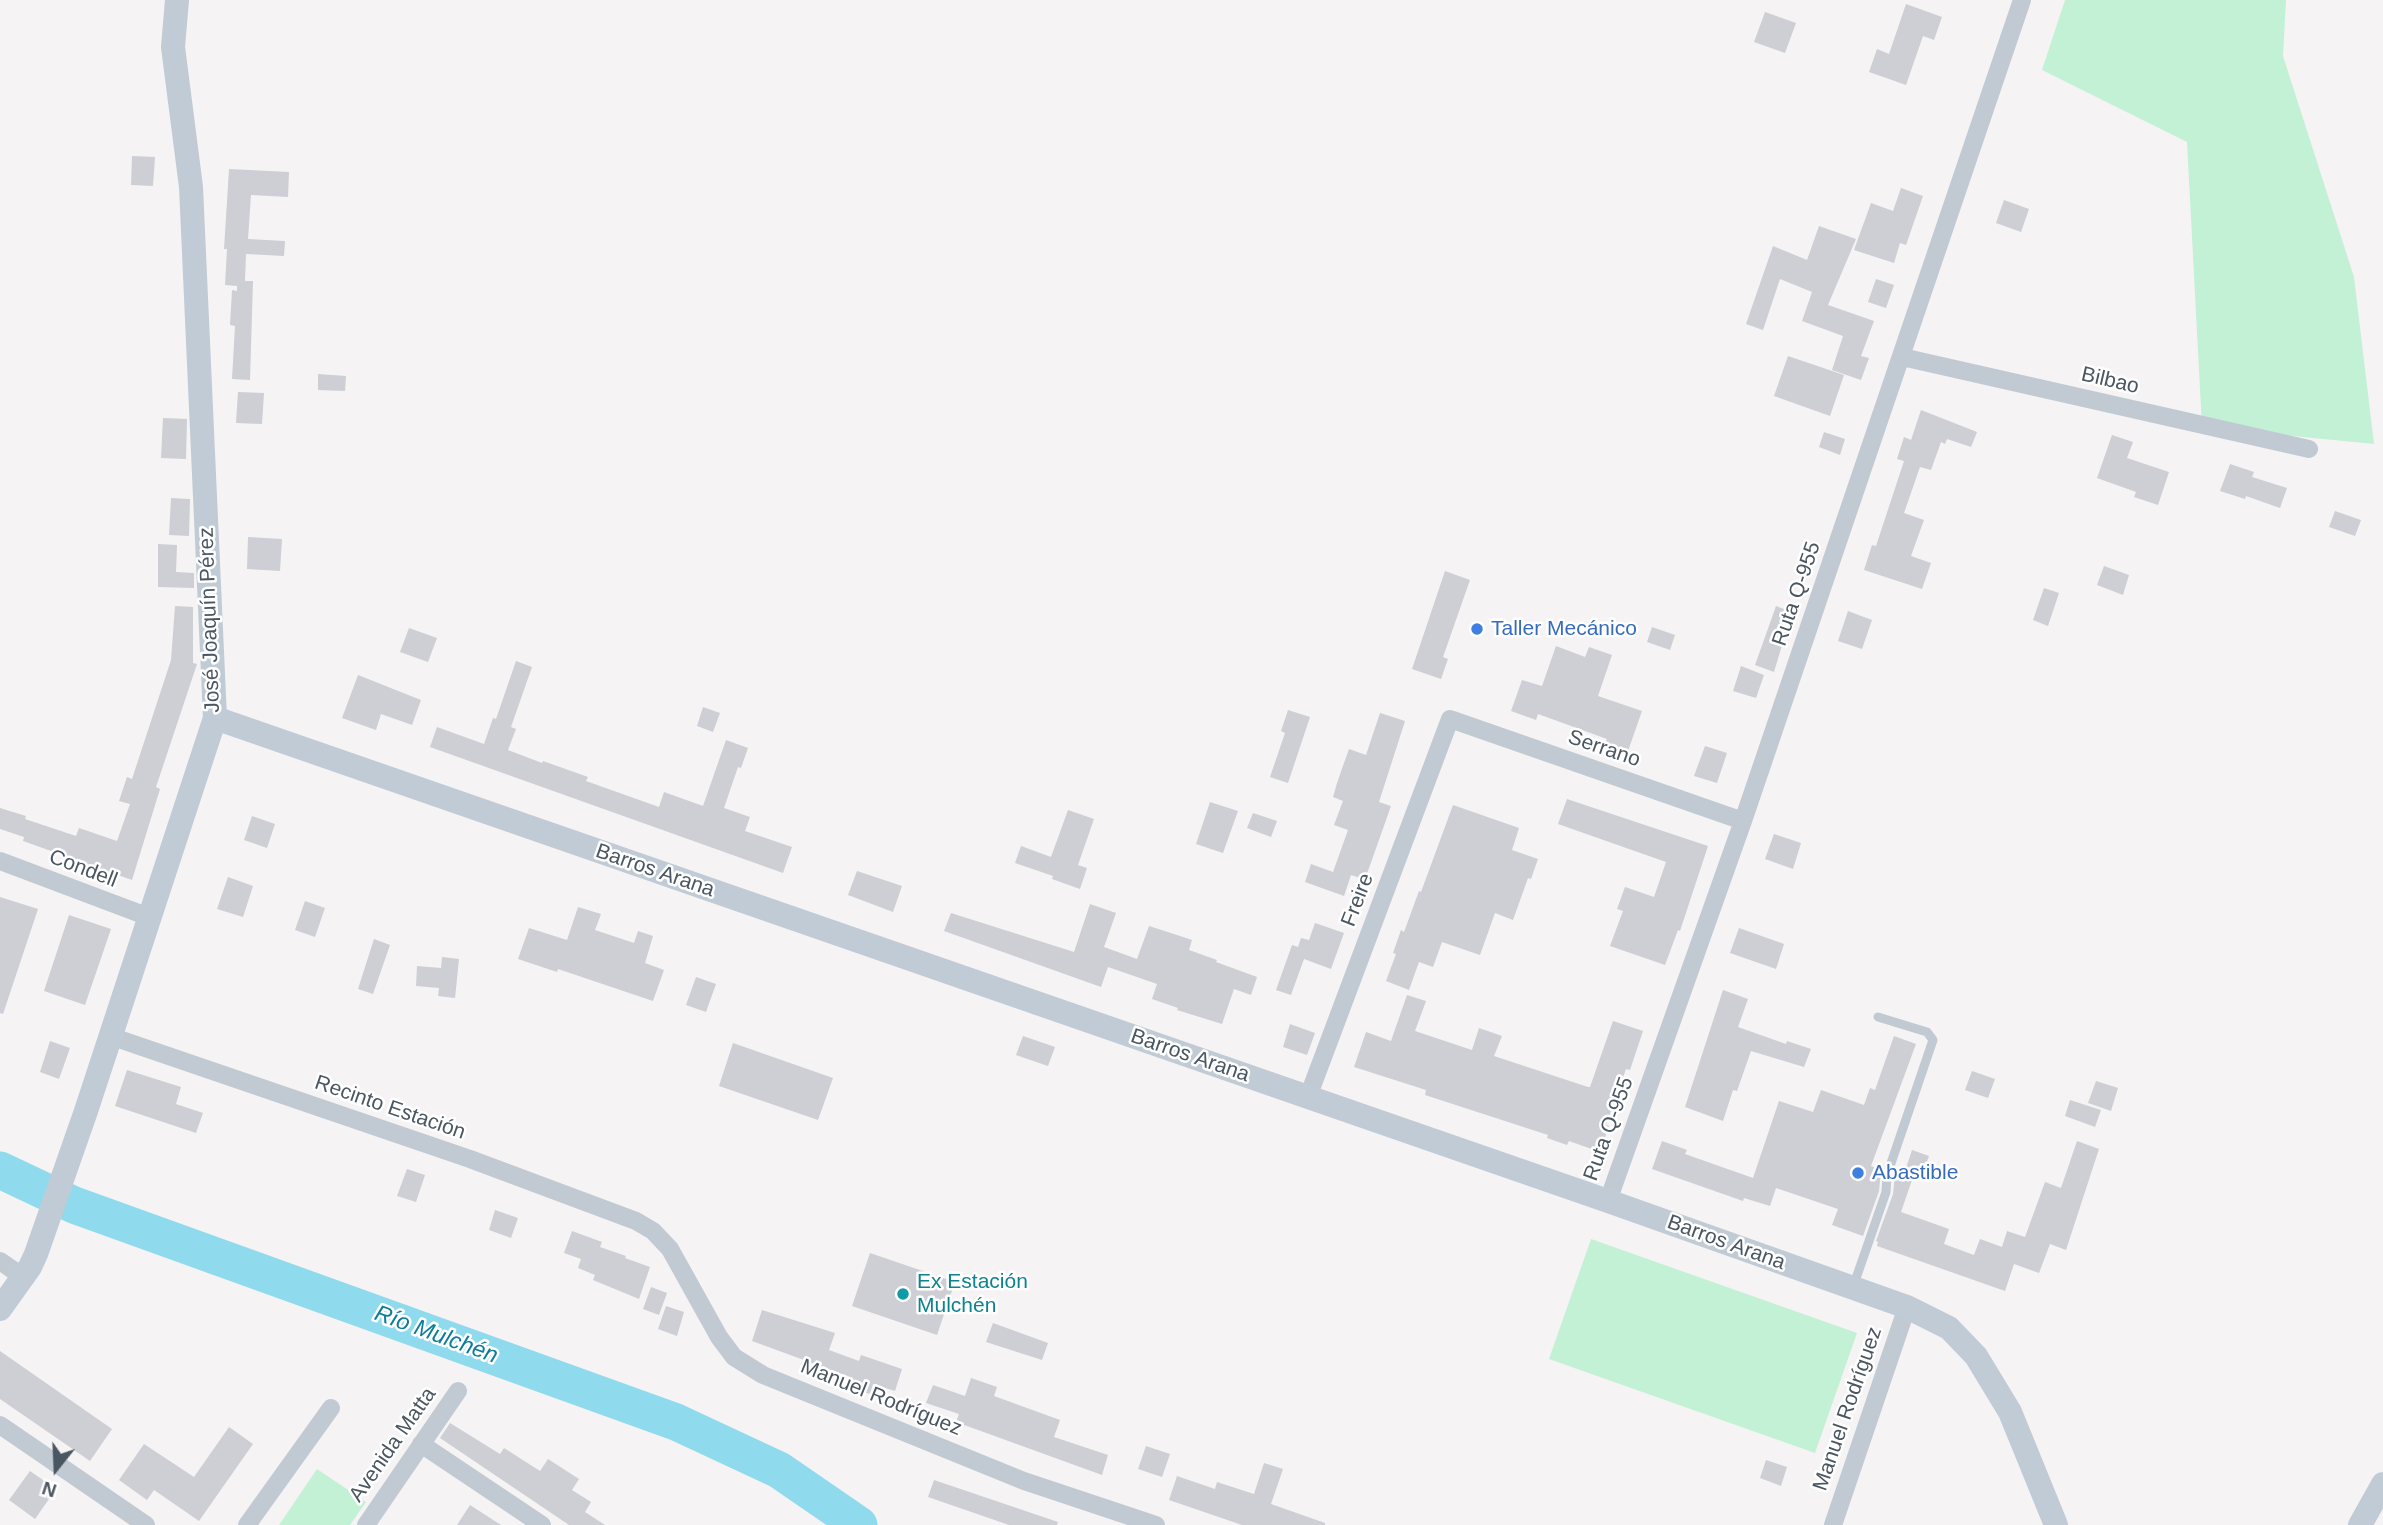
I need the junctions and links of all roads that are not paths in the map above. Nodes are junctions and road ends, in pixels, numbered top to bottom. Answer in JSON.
{"nodes":[{"id":1,"x":177,"y":0,"type":"edge"},
{"id":2,"x":2022,"y":0,"type":"edge"},
{"id":3,"x":1902,"y":357,"type":"junction"},
{"id":4,"x":2309,"y":449,"type":"dead end"},
{"id":5,"x":215,"y":718,"type":"junction"},
{"id":6,"x":1450,"y":719,"type":"joint"},
{"id":7,"x":1743,"y":821,"type":"junction"},
{"id":8,"x":0,"y":861,"type":"edge"},
{"id":9,"x":149,"y":917,"type":"junction"},
{"id":10,"x":1878,"y":1017,"type":"dead end"},
{"id":11,"x":110,"y":1037,"type":"junction"},
{"id":12,"x":1308,"y":1097,"type":"junction"},
{"id":13,"x":1608,"y":1201,"type":"junction"},
{"id":14,"x":653,"y":1231,"type":"joint"},
{"id":15,"x":0,"y":1261,"type":"edge"},
{"id":16,"x":23,"y":1277,"type":"junction"},
{"id":17,"x":1853,"y":1289,"type":"junction"},
{"id":18,"x":1907,"y":1307,"type":"junction"},
{"id":19,"x":0,"y":1309,"type":"edge"},
{"id":20,"x":458,"y":1391,"type":"dead end"},
{"id":21,"x":331,"y":1408,"type":"dead end"},
{"id":22,"x":0,"y":1425,"type":"edge"},
{"id":23,"x":421,"y":1444,"type":"junction"},
{"id":24,"x":2383,"y":1484,"type":"edge"},
{"id":25,"x":146,"y":1525,"type":"edge"},
{"id":26,"x":247,"y":1525,"type":"edge"},
{"id":27,"x":366,"y":1525,"type":"edge"},
{"id":28,"x":542,"y":1525,"type":"edge"},
{"id":29,"x":1156,"y":1525,"type":"edge"},
{"id":30,"x":1833,"y":1525,"type":"edge"},
{"id":31,"x":2056,"y":1525,"type":"edge"},
{"id":32,"x":2360,"y":1525,"type":"edge"}],
"edges":[{"from":1,"to":5,"type":"main road","name":"José Joaquín Pérez"},
{"from":2,"to":3,"type":"street","name":"Ruta Q-955"},
{"from":3,"to":4,"type":"street","name":"Bilbao"},
{"from":3,"to":7,"type":"street","name":"Ruta Q-955"},
{"from":5,"to":9,"type":"main road","name":"José Joaquín Pérez"},
{"from":5,"to":12,"type":"main road","name":"Barros Arana"},
{"from":6,"to":7,"type":"street","name":"Serrano"},
{"from":6,"to":12,"type":"street","name":"Freire"},
{"from":7,"to":13,"type":"street","name":"Ruta Q-955"},
{"from":8,"to":9,"type":"street","name":"Condell"},
{"from":9,"to":11,"type":"main road","name":"José Joaquín Pérez"},
{"from":10,"to":17,"type":"lane"},
{"from":11,"to":14,"type":"street","name":"Recinto Estación"},
{"from":11,"to":16,"type":"main road","name":"José Joaquín Pérez"},
{"from":12,"to":13,"type":"main road","name":"Barros Arana"},
{"from":13,"to":17,"type":"main road","name":"Barros Arana"},
{"from":14,"to":29,"type":"street","name":"Manuel Rodríguez"},
{"from":15,"to":16,"type":"street"},
{"from":16,"to":19,"type":"main road","name":"José Joaquín Pérez"},
{"from":17,"to":18,"type":"main road","name":"Barros Arana"},
{"from":18,"to":30,"type":"street","name":"Manuel Rodríguez"},
{"from":18,"to":31,"type":"main road","name":"Barros Arana"},
{"from":20,"to":23,"type":"street","name":"Avenida Matta"},
{"from":21,"to":26,"type":"street"},
{"from":22,"to":25,"type":"street"},
{"from":23,"to":27,"type":"street","name":"Avenida Matta"},
{"from":23,"to":28,"type":"street"},
{"from":24,"to":32,"type":"main road"}]}
